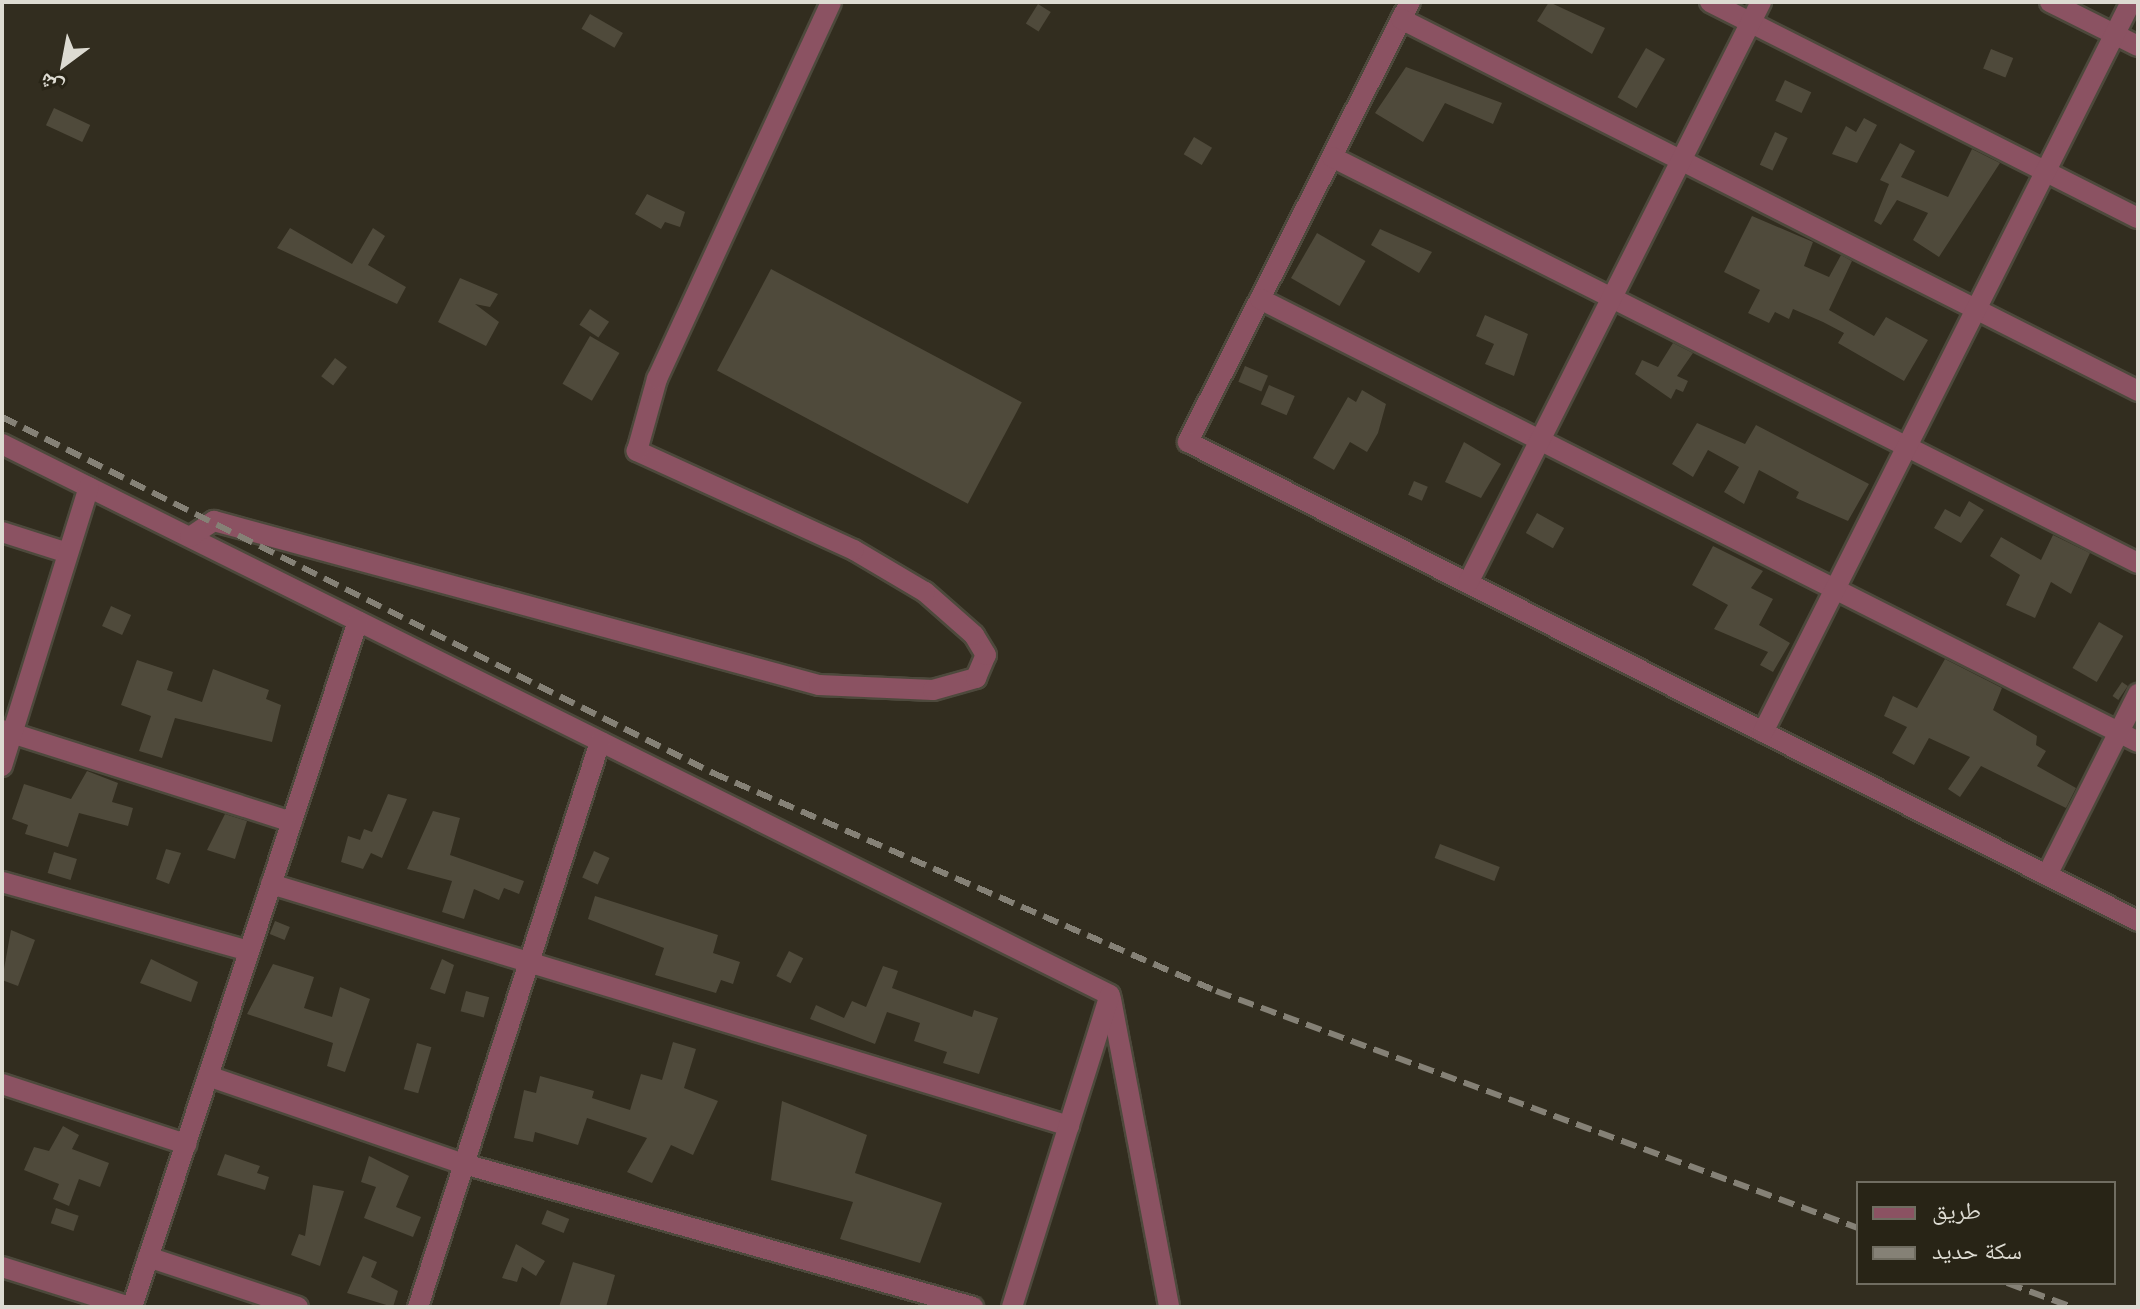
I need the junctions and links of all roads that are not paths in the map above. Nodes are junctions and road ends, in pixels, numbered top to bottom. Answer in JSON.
{"nodes":[{"id":1,"x":831,"y":2,"type":"edge"},
{"id":2,"x":1710,"y":2,"type":"edge"},
{"id":3,"x":1761,"y":2,"type":"edge"},
{"id":4,"x":2050,"y":2,"type":"edge"},
{"id":5,"x":2131,"y":2,"type":"edge"},
{"id":6,"x":1406,"y":11,"type":"edge"},
{"id":7,"x":1751,"y":23,"type":"junction"},
{"id":8,"x":2114,"y":35,"type":"junction"},
{"id":9,"x":2138,"y":46,"type":"edge"},
{"id":10,"x":1332,"y":157,"type":"junction"},
{"id":11,"x":1681,"y":160,"type":"junction"},
{"id":12,"x":2045,"y":172,"type":"junction"},
{"id":13,"x":2138,"y":218,"type":"edge"},
{"id":14,"x":1612,"y":298,"type":"junction"},
{"id":15,"x":1260,"y":299,"type":"junction"},
{"id":16,"x":1976,"y":309,"type":"junction"},
{"id":17,"x":2138,"y":391,"type":"edge"},
{"id":18,"x":1541,"y":441,"type":"junction"},
{"id":19,"x":2,"y":444,"type":"edge"},
{"id":20,"x":1907,"y":447,"type":"junction"},
{"id":21,"x":89,"y":487,"type":"junction"},
{"id":22,"x":2,"y":532,"type":"edge"},
{"id":23,"x":190,"y":537,"type":"junction"},
{"id":24,"x":68,"y":553,"type":"junction"},
{"id":25,"x":2138,"y":563,"type":"edge"},
{"id":26,"x":1468,"y":583,"type":"junction"},
{"id":27,"x":1835,"y":589,"type":"junction"},
{"id":28,"x":358,"y":621,"type":"junction"},
{"id":29,"x":2138,"y":694,"type":"edge"},
{"id":30,"x":7,"y":731,"type":"edge"},
{"id":31,"x":1763,"y":732,"type":"junction"},
{"id":32,"x":2119,"y":732,"type":"junction"},
{"id":33,"x":600,"y":742,"type":"junction"},
{"id":34,"x":2138,"y":742,"type":"edge"},
{"id":35,"x":2,"y":766,"type":"edge"},
{"id":36,"x":292,"y":822,"type":"junction"},
{"id":37,"x":2047,"y":875,"type":"junction"},
{"id":38,"x":2,"y":882,"type":"edge"},
{"id":39,"x":271,"y":884,"type":"junction"},
{"id":40,"x":2138,"y":921,"type":"edge"},
{"id":41,"x":249,"y":951,"type":"junction"},
{"id":42,"x":528,"y":966,"type":"junction"},
{"id":43,"x":1110,"y":995,"type":"junction"},
{"id":44,"x":208,"y":1076,"type":"junction"},
{"id":45,"x":2,"y":1084,"type":"edge"},
{"id":46,"x":1069,"y":1126,"type":"junction"},
{"id":47,"x":186,"y":1144,"type":"junction"},
{"id":48,"x":464,"y":1164,"type":"junction"},
{"id":49,"x":148,"y":1257,"type":"junction"},
{"id":50,"x":2,"y":1267,"type":"edge"},
{"id":51,"x":131,"y":1307,"type":"edge"},
{"id":52,"x":298,"y":1307,"type":"edge"},
{"id":53,"x":418,"y":1307,"type":"edge"},
{"id":54,"x":973,"y":1307,"type":"edge"},
{"id":55,"x":1012,"y":1307,"type":"edge"},
{"id":56,"x":1169,"y":1307,"type":"edge"}],
"edges":[{"from":1,"to":23,"type":"street"},
{"from":2,"to":7,"type":"street"},
{"from":3,"to":7,"type":"street"},
{"from":4,"to":8,"type":"street"},
{"from":5,"to":8,"type":"street"},
{"from":6,"to":10,"type":"street"},
{"from":6,"to":11,"type":"street"},
{"from":7,"to":11,"type":"street"},
{"from":7,"to":12,"type":"street"},
{"from":8,"to":9,"type":"street"},
{"from":8,"to":12,"type":"street"},
{"from":10,"to":14,"type":"street"},
{"from":10,"to":15,"type":"street"},
{"from":11,"to":14,"type":"street"},
{"from":11,"to":16,"type":"street"},
{"from":12,"to":13,"type":"street"},
{"from":12,"to":16,"type":"street"},
{"from":14,"to":18,"type":"street"},
{"from":14,"to":20,"type":"street"},
{"from":15,"to":18,"type":"street"},
{"from":15,"to":26,"type":"street"},
{"from":16,"to":17,"type":"street"},
{"from":16,"to":20,"type":"street"},
{"from":18,"to":26,"type":"street"},
{"from":18,"to":27,"type":"street"},
{"from":19,"to":21,"type":"street"},
{"from":20,"to":25,"type":"street"},
{"from":20,"to":27,"type":"street"},
{"from":21,"to":23,"type":"street"},
{"from":21,"to":24,"type":"street"},
{"from":22,"to":24,"type":"street"},
{"from":23,"to":28,"type":"street"},
{"from":24,"to":30,"type":"street"},
{"from":26,"to":31,"type":"street"},
{"from":27,"to":31,"type":"street"},
{"from":27,"to":32,"type":"street"},
{"from":28,"to":33,"type":"street"},
{"from":28,"to":36,"type":"street"},
{"from":29,"to":32,"type":"street"},
{"from":30,"to":35,"type":"street"},
{"from":30,"to":36,"type":"street"},
{"from":31,"to":37,"type":"street"},
{"from":32,"to":34,"type":"street"},
{"from":32,"to":37,"type":"street"},
{"from":33,"to":42,"type":"street"},
{"from":33,"to":43,"type":"street"},
{"from":36,"to":39,"type":"street"},
{"from":37,"to":40,"type":"street"},
{"from":38,"to":41,"type":"street"},
{"from":39,"to":41,"type":"street"},
{"from":39,"to":42,"type":"street"},
{"from":41,"to":44,"type":"street"},
{"from":42,"to":46,"type":"street"},
{"from":42,"to":48,"type":"street"},
{"from":43,"to":46,"type":"street"},
{"from":43,"to":56,"type":"street"},
{"from":44,"to":47,"type":"street"},
{"from":44,"to":48,"type":"street"},
{"from":45,"to":47,"type":"street"},
{"from":46,"to":55,"type":"street"},
{"from":47,"to":49,"type":"street"},
{"from":48,"to":53,"type":"street"},
{"from":48,"to":54,"type":"street"},
{"from":49,"to":51,"type":"street"},
{"from":49,"to":52,"type":"street"},
{"from":50,"to":51,"type":"street"}]}
